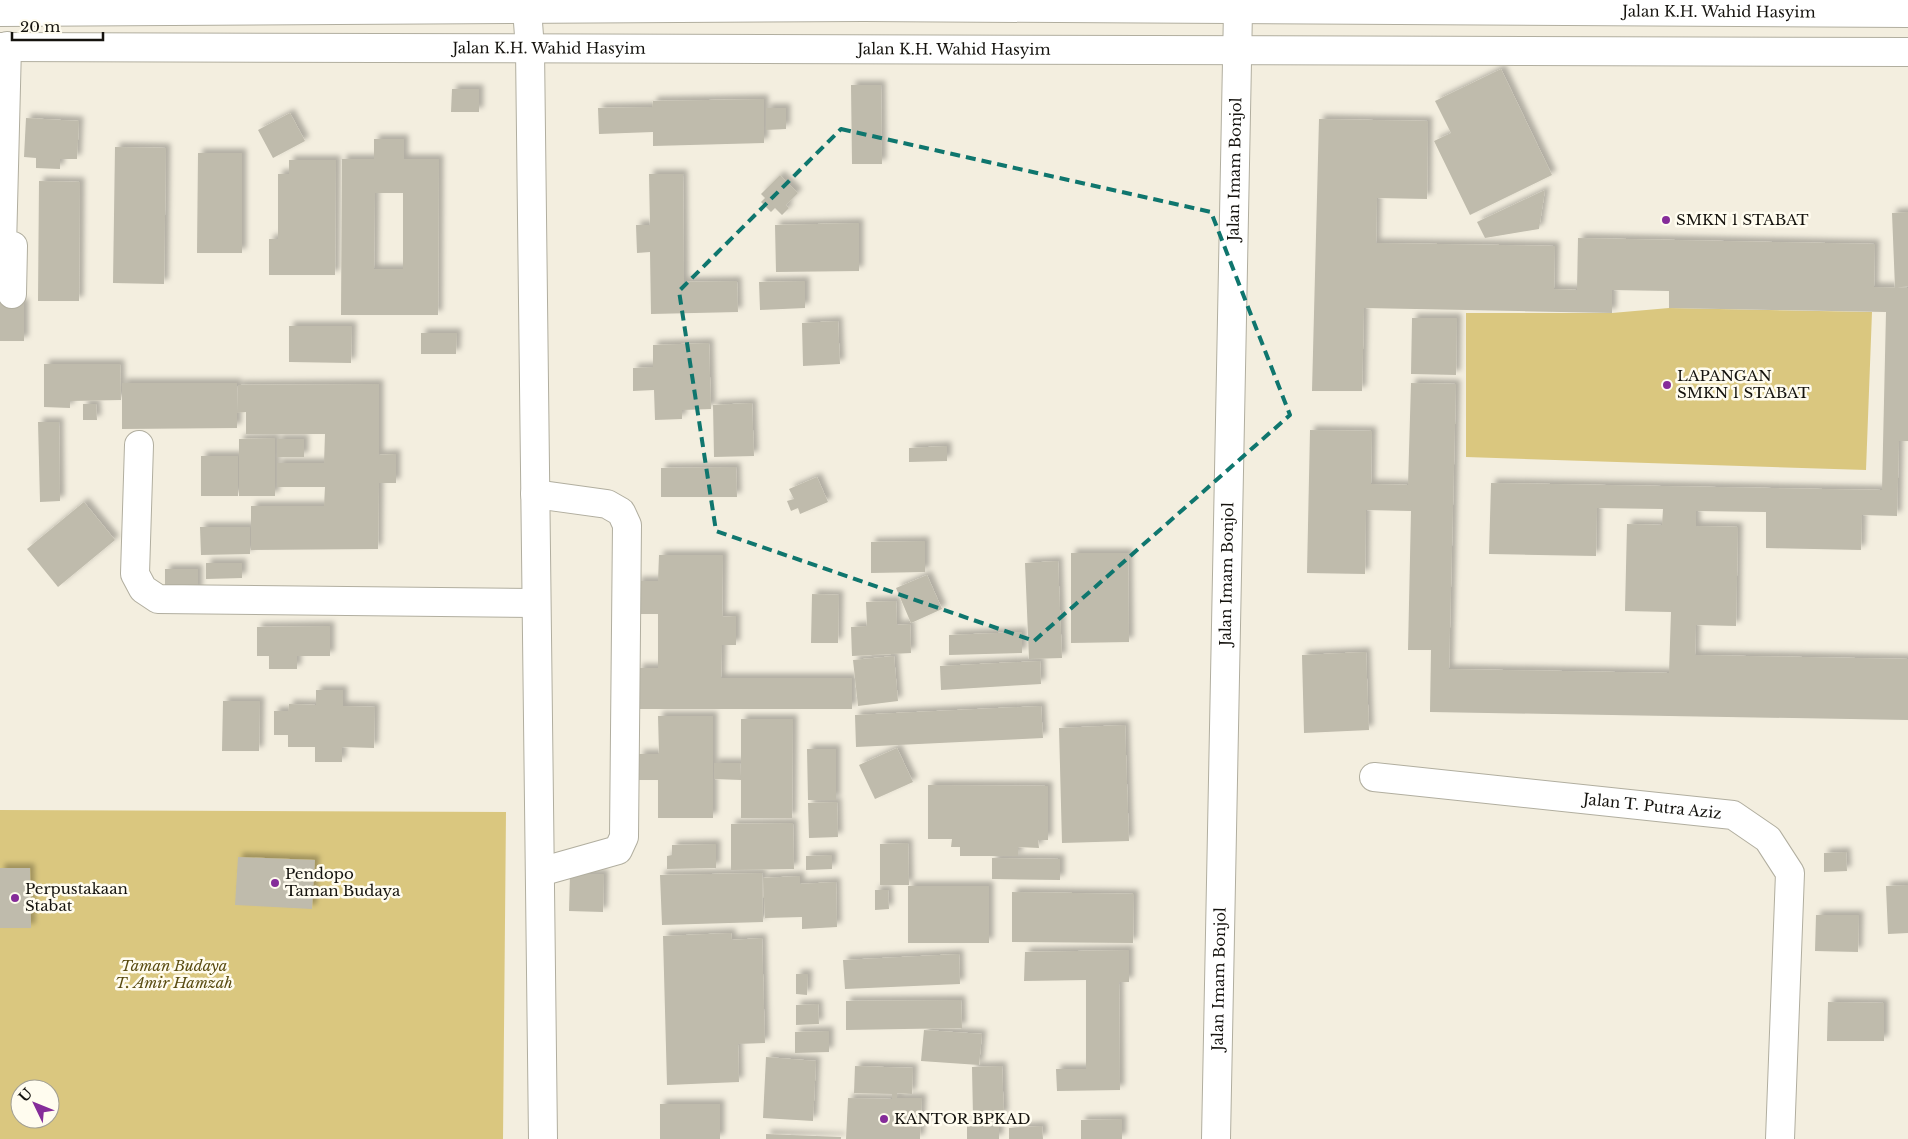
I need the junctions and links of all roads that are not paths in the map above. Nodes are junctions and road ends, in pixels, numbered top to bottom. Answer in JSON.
{"nodes":[{"id":1,"x":864,"y":3,"type":"edge"},
{"id":2,"x":1683,"y":7,"type":"edge"},
{"id":3,"x":527,"y":9,"type":"junction"},
{"id":4,"x":1238,"y":10,"type":"junction"},
{"id":5,"x":0,"y":12,"type":"edge"},
{"id":6,"x":1908,"y":13,"type":"edge"},
{"id":7,"x":4,"y":46,"type":"edge"},
{"id":8,"x":530,"y":49,"type":"junction"},
{"id":9,"x":863,"y":49,"type":"junction"},
{"id":10,"x":1237,"y":49,"type":"junction"},
{"id":11,"x":1681,"y":51,"type":"junction"},
{"id":12,"x":1908,"y":52,"type":"edge"},
{"id":13,"x":1,"y":247,"type":"edge"},
{"id":14,"x":12,"y":294,"type":"dead end"},
{"id":15,"x":139,"y":445,"type":"dead end"},
{"id":16,"x":535,"y":494,"type":"junction"},
{"id":17,"x":535,"y":603,"type":"junction"},
{"id":18,"x":1374,"y":777,"type":"dead end"},
{"id":19,"x":540,"y":872,"type":"junction"},
{"id":20,"x":543,"y":1139,"type":"edge"},
{"id":21,"x":1216,"y":1139,"type":"edge"},
{"id":22,"x":1780,"y":1139,"type":"edge"}],
"edges":[{"from":1,"to":3,"type":"street","name":"Jalan K.H. Wahid Hasyim"},
{"from":1,"to":4,"type":"street","name":"Jalan K.H. Wahid Hasyim"},
{"from":1,"to":9,"type":"street"},
{"from":2,"to":4,"type":"street","name":"Jalan K.H. Wahid Hasyim"},
{"from":2,"to":6,"type":"street","name":"Jalan K.H. Wahid Hasyim"},
{"from":2,"to":11,"type":"street"},
{"from":3,"to":5,"type":"street","name":"Jalan K.H. Wahid Hasyim"},
{"from":3,"to":8,"type":"street"},
{"from":4,"to":10,"type":"street","name":"Jalan Imam Bonjol"},
{"from":7,"to":8,"type":"street","name":"Jalan K.H. Wahid Hasyim"},
{"from":7,"to":13,"type":"street"},
{"from":8,"to":9,"type":"street","name":"Jalan K.H. Wahid Hasyim"},
{"from":8,"to":16,"type":"street"},
{"from":9,"to":10,"type":"street","name":"Jalan K.H. Wahid Hasyim"},
{"from":10,"to":11,"type":"street","name":"Jalan K.H. Wahid Hasyim"},
{"from":10,"to":21,"type":"street","name":"Jalan Imam Bonjol"},
{"from":11,"to":12,"type":"street","name":"Jalan K.H. Wahid Hasyim"},
{"from":13,"to":14,"type":"street"},
{"from":15,"to":17,"type":"street"},
{"from":16,"to":17,"type":"street"},
{"from":16,"to":19,"type":"street"},
{"from":17,"to":19,"type":"street"},
{"from":18,"to":22,"type":"street","name":"Jalan T. Putra Aziz"},
{"from":19,"to":20,"type":"street"}]}
